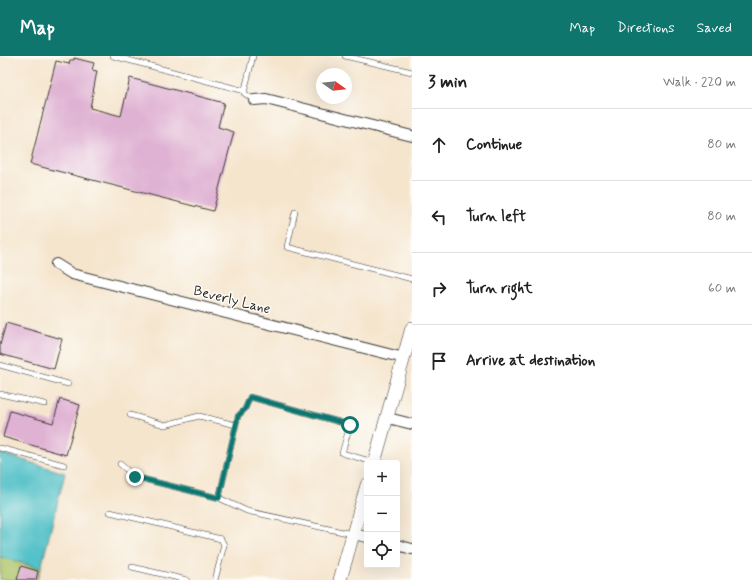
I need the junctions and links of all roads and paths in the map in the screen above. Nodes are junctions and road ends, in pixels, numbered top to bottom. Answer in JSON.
{"nodes":[{"id":1,"x":114,"y":56,"type":"edge"},
{"id":2,"x":254,"y":56,"type":"edge"},
{"id":3,"x":345,"y":56,"type":"edge"},
{"id":4,"x":412,"y":72,"type":"edge"},
{"id":5,"x":245,"y":91,"type":"junction"},
{"id":6,"x":254,"y":100,"type":"joint"},
{"id":7,"x":412,"y":136,"type":"edge"},
{"id":8,"x":295,"y":212,"type":"dead end"},
{"id":9,"x":56,"y":264,"type":"dead end"},
{"id":10,"x":412,"y":279,"type":"edge"},
{"id":11,"x":412,"y":328,"type":"edge"},
{"id":12,"x":404,"y":358,"type":"junction"},
{"id":13,"x":0,"y":365,"type":"edge"},
{"id":14,"x":68,"y":384,"type":"dead end"},
{"id":15,"x":0,"y":394,"type":"edge"},
{"id":16,"x":45,"y":404,"type":"dead end"},
{"id":17,"x":130,"y":415,"type":"dead end"},
{"id":18,"x":388,"y":418,"type":"junction"},
{"id":19,"x":412,"y":424,"type":"edge"},
{"id":20,"x":236,"y":425,"type":"junction"},
{"id":21,"x":0,"y":448,"type":"edge"},
{"id":22,"x":367,"y":460,"type":"edge"},
{"id":23,"x":375,"y":460,"type":"edge"},
{"id":24,"x":120,"y":464,"type":"dead end"},
{"id":25,"x":64,"y":466,"type":"dead end"},
{"id":26,"x":364,"y":496,"type":"edge"},
{"id":27,"x":219,"y":498,"type":"junction"},
{"id":28,"x":110,"y":512,"type":"dead end"},
{"id":29,"x":353,"y":534,"type":"junction"},
{"id":30,"x":364,"y":536,"type":"edge"},
{"id":31,"x":400,"y":546,"type":"edge"},
{"id":32,"x":412,"y":549,"type":"edge"},
{"id":33,"x":132,"y":567,"type":"dead end"},
{"id":34,"x":187,"y":580,"type":"edge"},
{"id":35,"x":215,"y":580,"type":"edge"},
{"id":36,"x":340,"y":580,"type":"edge"}],
"edges":[{"from":1,"to":5,"type":"lane"},
{"from":2,"to":5,"type":"lane"},
{"from":3,"to":4,"type":"lane"},
{"from":5,"to":6,"type":"lane"},
{"from":6,"to":7,"type":"street"},
{"from":8,"to":10,"type":"lane"},
{"from":9,"to":12,"type":"street","name":"Beverly Lane"},
{"from":11,"to":12,"type":"street"},
{"from":12,"to":18,"type":"street"},
{"from":13,"to":14,"type":"lane"},
{"from":15,"to":16,"type":"lane"},
{"from":17,"to":20,"type":"lane"},
{"from":18,"to":19,"type":"street"},
{"from":18,"to":23,"type":"street"},
{"from":20,"to":22,"type":"lane"},
{"from":20,"to":27,"type":"lane"},
{"from":21,"to":25,"type":"lane"},
{"from":24,"to":27,"type":"lane"},
{"from":26,"to":29,"type":"street"},
{"from":27,"to":29,"type":"lane"},
{"from":28,"to":35,"type":"lane"},
{"from":29,"to":30,"type":"street"},
{"from":29,"to":36,"type":"street"},
{"from":31,"to":32,"type":"street"},
{"from":33,"to":34,"type":"lane"}]}
